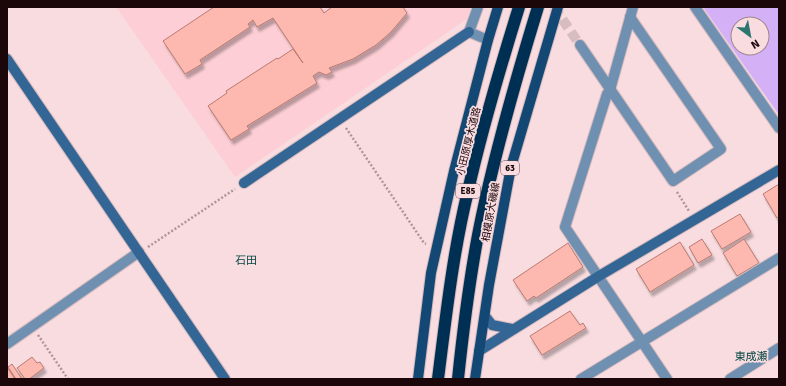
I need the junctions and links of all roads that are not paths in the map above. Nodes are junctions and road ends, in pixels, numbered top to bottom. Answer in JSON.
{"nodes":[{"id":1,"x":478,"y":7,"type":"edge"},
{"id":2,"x":498,"y":7,"type":"edge"},
{"id":3,"x":519,"y":7,"type":"edge"},
{"id":4,"x":538,"y":7,"type":"edge"},
{"id":5,"x":558,"y":7,"type":"edge"},
{"id":6,"x":695,"y":7,"type":"edge"},
{"id":7,"x":632,"y":12,"type":"edge"},
{"id":8,"x":469,"y":32,"type":"junction"},
{"id":9,"x":488,"y":40,"type":"junction"},
{"id":10,"x":580,"y":45,"type":"tunnel mouth"},
{"id":11,"x":7,"y":59,"type":"edge"},
{"id":12,"x":610,"y":90,"type":"junction"},
{"id":13,"x":779,"y":128,"type":"edge"},
{"id":14,"x":779,"y":170,"type":"edge"},
{"id":15,"x":244,"y":183,"type":"road end"},
{"id":16,"x":139,"y":252,"type":"junction"},
{"id":17,"x":779,"y":258,"type":"edge"},
{"id":18,"x":599,"y":276,"type":"junction"},
{"id":19,"x":485,"y":316,"type":"junction"},
{"id":20,"x":512,"y":329,"type":"junction"},
{"id":21,"x":642,"y":341,"type":"junction"},
{"id":22,"x":7,"y":344,"type":"edge"},
{"id":23,"x":779,"y":348,"type":"edge"},
{"id":24,"x":479,"y":351,"type":"junction"},
{"id":25,"x":225,"y":379,"type":"edge"},
{"id":26,"x":418,"y":379,"type":"edge"},
{"id":27,"x":438,"y":379,"type":"edge"},
{"id":28,"x":458,"y":379,"type":"edge"},
{"id":29,"x":475,"y":379,"type":"edge"},
{"id":30,"x":581,"y":379,"type":"edge"},
{"id":31,"x":668,"y":379,"type":"edge"},
{"id":32,"x":730,"y":379,"type":"edge"}],
"edges":[{"from":1,"to":8,"type":"street"},
{"from":2,"to":9,"type":"main road"},
{"from":3,"to":27,"type":"highway","name":"小田原厚木道路","number":"E85"},
{"from":4,"to":28,"type":"highway","number":"E85"},
{"from":5,"to":19,"type":"main road","name":"相模原大磯線","number":"63"},
{"from":6,"to":13,"type":"street"},
{"from":7,"to":12,"type":"street"},
{"from":7,"to":12,"type":"street"},
{"from":8,"to":9,"type":"street"},
{"from":8,"to":15,"type":"street"},
{"from":9,"to":26,"type":"main road"},
{"from":10,"to":12,"type":"street"},
{"from":11,"to":16,"type":"street"},
{"from":12,"to":18,"type":"street"},
{"from":14,"to":18,"type":"street"},
{"from":16,"to":22,"type":"street"},
{"from":16,"to":25,"type":"street"},
{"from":17,"to":21,"type":"street"},
{"from":18,"to":20,"type":"street"},
{"from":18,"to":21,"type":"street"},
{"from":19,"to":20,"type":"street"},
{"from":19,"to":24,"type":"main road","name":"相模原大磯線","number":"63"},
{"from":20,"to":24,"type":"street"},
{"from":21,"to":30,"type":"street"},
{"from":21,"to":31,"type":"street"},
{"from":23,"to":32,"type":"street"},
{"from":24,"to":29,"type":"main road","name":"相模原大磯線","number":"63"}]}
